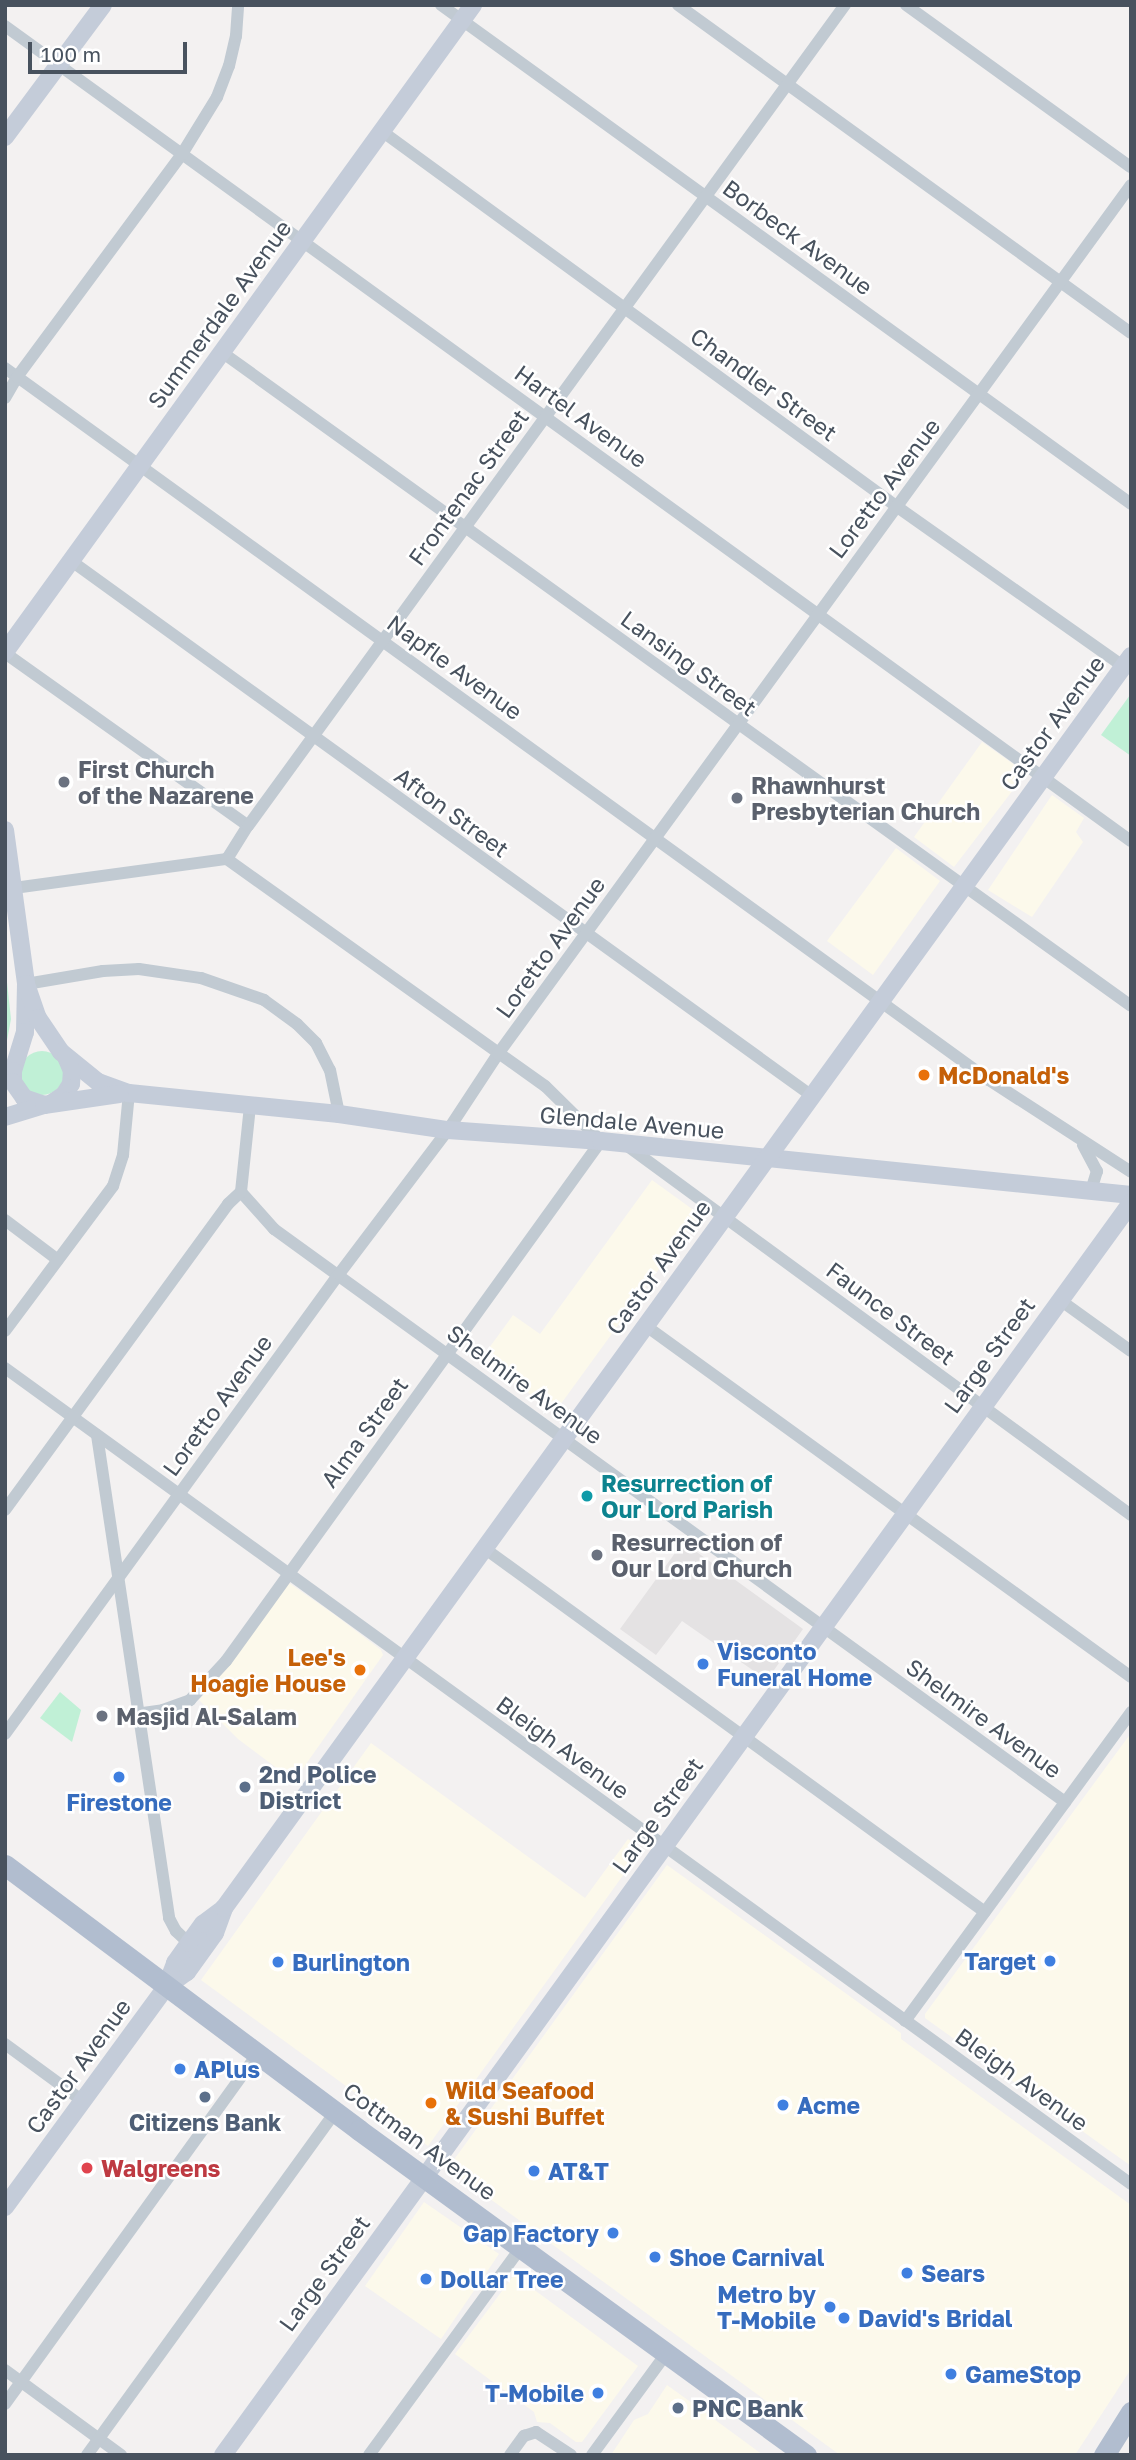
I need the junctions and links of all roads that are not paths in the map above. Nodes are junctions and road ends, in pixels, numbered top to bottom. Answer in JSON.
{"nodes":[{"id":1,"x":103,"y":5,"type":"edge"},
{"id":2,"x":238,"y":5,"type":"edge"},
{"id":3,"x":441,"y":5,"type":"edge"},
{"id":4,"x":473,"y":5,"type":"edge"},
{"id":5,"x":678,"y":5,"type":"edge"},
{"id":6,"x":845,"y":5,"type":"edge"},
{"id":7,"x":906,"y":5,"type":"edge"},
{"id":8,"x":462,"y":21,"type":"junction"},
{"id":9,"x":5,"y":26,"type":"edge"},
{"id":10,"x":58,"y":63,"type":"junction"},
{"id":11,"x":788,"y":85,"type":"junction"},
{"id":12,"x":383,"y":132,"type":"junction"},
{"id":13,"x":5,"y":137,"type":"edge"},
{"id":14,"x":181,"y":154,"type":"junction"},
{"id":15,"x":1131,"y":167,"type":"edge"},
{"id":16,"x":1131,"y":185,"type":"edge"},
{"id":17,"x":705,"y":196,"type":"junction"},
{"id":18,"x":303,"y":240,"type":"junction"},
{"id":19,"x":1061,"y":283,"type":"junction"},
{"id":20,"x":624,"y":307,"type":"junction"},
{"id":21,"x":1131,"y":333,"type":"edge"},
{"id":22,"x":223,"y":353,"type":"junction"},
{"id":23,"x":5,"y":368,"type":"edge"},
{"id":24,"x":17,"y":377,"type":"junction"},
{"id":25,"x":979,"y":395,"type":"junction"},
{"id":26,"x":5,"y":398,"type":"edge"},
{"id":27,"x":546,"y":415,"type":"junction"},
{"id":28,"x":138,"y":467,"type":"junction"},
{"id":29,"x":1131,"y":505,"type":"edge"},
{"id":30,"x":896,"y":506,"type":"junction"},
{"id":31,"x":468,"y":527,"type":"junction"},
{"id":32,"x":70,"y":560,"type":"junction"},
{"id":33,"x":816,"y":615,"type":"junction"},
{"id":34,"x":383,"y":641,"type":"junction"},
{"id":35,"x":5,"y":653,"type":"edge"},
{"id":36,"x":1127,"y":661,"type":"edge"},
{"id":37,"x":738,"y":725,"type":"junction"},
{"id":38,"x":314,"y":738,"type":"junction"},
{"id":39,"x":1044,"y":776,"type":"junction"},
{"id":40,"x":248,"y":826,"type":"junction"},
{"id":41,"x":5,"y":830,"type":"edge"},
{"id":42,"x":656,"y":836,"type":"junction"},
{"id":43,"x":1131,"y":841,"type":"edge"},
{"id":44,"x":227,"y":859,"type":"junction"},
{"id":45,"x":964,"y":886,"type":"junction"},
{"id":46,"x":14,"y":888,"type":"junction"},
{"id":47,"x":585,"y":934,"type":"junction"},
{"id":48,"x":26,"y":984,"type":"junction"},
{"id":49,"x":881,"y":1000,"type":"junction"},
{"id":50,"x":1131,"y":1006,"type":"edge"},
{"id":51,"x":63,"y":1054,"type":"junction"},
{"id":52,"x":498,"y":1054,"type":"junction"},
{"id":53,"x":11,"y":1074,"type":"edge"},
{"id":54,"x":130,"y":1093,"type":"junction"},
{"id":55,"x":811,"y":1097,"type":"junction"},
{"id":56,"x":48,"y":1104,"type":"junction"},
{"id":57,"x":250,"y":1106,"type":"junction"},
{"id":58,"x":338,"y":1115,"type":"junction"},
{"id":59,"x":5,"y":1117,"type":"edge"},
{"id":60,"x":448,"y":1130,"type":"junction"},
{"id":61,"x":601,"y":1141,"type":"junction"},
{"id":62,"x":1081,"y":1142,"type":"junction"},
{"id":63,"x":626,"y":1145,"type":"junction"},
{"id":64,"x":766,"y":1160,"type":"junction"},
{"id":65,"x":1131,"y":1172,"type":"edge"},
{"id":66,"x":1091,"y":1191,"type":"junction"},
{"id":67,"x":241,"y":1192,"type":"junction"},
{"id":68,"x":1131,"y":1195,"type":"edge"},
{"id":69,"x":1131,"y":1203,"type":"edge"},
{"id":70,"x":725,"y":1217,"type":"junction"},
{"id":71,"x":5,"y":1220,"type":"edge"},
{"id":72,"x":58,"y":1260,"type":"junction"},
{"id":73,"x":339,"y":1274,"type":"junction"},
{"id":74,"x":1060,"y":1300,"type":"junction"},
{"id":75,"x":646,"y":1326,"type":"junction"},
{"id":76,"x":5,"y":1332,"type":"edge"},
{"id":77,"x":1131,"y":1351,"type":"edge"},
{"id":78,"x":447,"y":1353,"type":"junction"},
{"id":79,"x":5,"y":1368,"type":"edge"},
{"id":80,"x":981,"y":1406,"type":"junction"},
{"id":81,"x":72,"y":1418,"type":"junction"},
{"id":82,"x":97,"y":1436,"type":"junction"},
{"id":83,"x":564,"y":1438,"type":"junction"},
{"id":84,"x":178,"y":1494,"type":"junction"},
{"id":85,"x":5,"y":1510,"type":"edge"},
{"id":86,"x":1131,"y":1515,"type":"edge"},
{"id":87,"x":906,"y":1516,"type":"junction"},
{"id":88,"x":484,"y":1548,"type":"junction"},
{"id":89,"x":288,"y":1573,"type":"junction"},
{"id":90,"x":117,"y":1578,"type":"junction"},
{"id":91,"x":822,"y":1628,"type":"junction"},
{"id":92,"x":405,"y":1658,"type":"junction"},
{"id":93,"x":1131,"y":1677,"type":"edge"},
{"id":94,"x":1131,"y":1712,"type":"edge"},
{"id":95,"x":136,"y":1713,"type":"junction"},
{"id":96,"x":5,"y":1734,"type":"edge"},
{"id":97,"x":744,"y":1736,"type":"junction"},
{"id":98,"x":1065,"y":1802,"type":"junction"},
{"id":99,"x":665,"y":1846,"type":"junction"},
{"id":100,"x":5,"y":1865,"type":"edge"},
{"id":101,"x":224,"y":1908,"type":"junction"},
{"id":102,"x":985,"y":1912,"type":"junction"},
{"id":103,"x":189,"y":1943,"type":"junction"},
{"id":104,"x":166,"y":1987,"type":"junction"},
{"id":105,"x":905,"y":2021,"type":"junction"},
{"id":106,"x":5,"y":2044,"type":"edge"},
{"id":107,"x":257,"y":2054,"type":"junction"},
{"id":108,"x":83,"y":2101,"type":"junction"},
{"id":109,"x":335,"y":2112,"type":"junction"},
{"id":110,"x":424,"y":2176,"type":"junction"},
{"id":111,"x":1131,"y":2184,"type":"edge"},
{"id":112,"x":6,"y":2205,"type":"edge"},
{"id":113,"x":522,"y":2246,"type":"junction"},
{"id":114,"x":666,"y":2354,"type":"junction"},
{"id":115,"x":5,"y":2370,"type":"edge"},
{"id":116,"x":22,"y":2381,"type":"junction"},
{"id":117,"x":5,"y":2404,"type":"edge"},
{"id":118,"x":1131,"y":2412,"type":"edge"},
{"id":119,"x":99,"y":2439,"type":"junction"},
{"id":120,"x":803,"y":2454,"type":"edge"},
{"id":121,"x":87,"y":2455,"type":"edge"},
{"id":122,"x":121,"y":2455,"type":"edge"},
{"id":123,"x":223,"y":2455,"type":"edge"},
{"id":124,"x":369,"y":2455,"type":"edge"},
{"id":125,"x":510,"y":2455,"type":"edge"},
{"id":126,"x":571,"y":2455,"type":"edge"},
{"id":127,"x":592,"y":2455,"type":"edge"},
{"id":128,"x":1104,"y":2455,"type":"edge"}],
"edges":[{"from":1,"to":10,"type":"street"},
{"from":2,"to":14,"type":"street"},
{"from":3,"to":8,"type":"street","name":"Borbeck Avenue"},
{"from":4,"to":8,"type":"street","name":"Summerdale Avenue"},
{"from":5,"to":11,"type":"street"},
{"from":6,"to":11,"type":"street","name":"Frontenac Street"},
{"from":7,"to":15,"type":"street"},
{"from":8,"to":12,"type":"street","name":"Summerdale Avenue"},
{"from":8,"to":17,"type":"street","name":"Borbeck Avenue"},
{"from":9,"to":10,"type":"street","name":"Hartel Avenue"},
{"from":10,"to":13,"type":"street"},
{"from":10,"to":14,"type":"street","name":"Hartel Avenue"},
{"from":11,"to":17,"type":"street","name":"Frontenac Street"},
{"from":11,"to":19,"type":"street"},
{"from":12,"to":18,"type":"street","name":"Summerdale Avenue"},
{"from":12,"to":20,"type":"street","name":"Chandler Street"},
{"from":14,"to":18,"type":"street","name":"Hartel Avenue"},
{"from":14,"to":24,"type":"street"},
{"from":16,"to":19,"type":"street","name":"Loretto Avenue"},
{"from":17,"to":20,"type":"street","name":"Frontenac Street"},
{"from":17,"to":25,"type":"street","name":"Borbeck Avenue"},
{"from":18,"to":22,"type":"street","name":"Summerdale Avenue"},
{"from":18,"to":27,"type":"street","name":"Hartel Avenue"},
{"from":19,"to":21,"type":"street"},
{"from":19,"to":25,"type":"street","name":"Loretto Avenue"},
{"from":20,"to":27,"type":"street","name":"Frontenac Street"},
{"from":20,"to":30,"type":"street","name":"Chandler Street"},
{"from":22,"to":28,"type":"street","name":"Summerdale Avenue"},
{"from":22,"to":31,"type":"street","name":"Lansing Street"},
{"from":23,"to":24,"type":"street","name":"Napfle Avenue"},
{"from":24,"to":26,"type":"street"},
{"from":24,"to":28,"type":"street","name":"Napfle Avenue"},
{"from":25,"to":29,"type":"street","name":"Borbeck Avenue"},
{"from":25,"to":30,"type":"street","name":"Loretto Avenue"},
{"from":27,"to":31,"type":"street","name":"Frontenac Street"},
{"from":27,"to":33,"type":"street","name":"Hartel Avenue"},
{"from":28,"to":32,"type":"street","name":"Summerdale Avenue"},
{"from":28,"to":34,"type":"street","name":"Napfle Avenue"},
{"from":30,"to":33,"type":"street","name":"Loretto Avenue"},
{"from":30,"to":36,"type":"street","name":"Chandler Street"},
{"from":31,"to":34,"type":"street","name":"Frontenac Street"},
{"from":31,"to":37,"type":"street","name":"Lansing Street"},
{"from":32,"to":35,"type":"street","name":"Summerdale Avenue"},
{"from":32,"to":38,"type":"street","name":"Afton Street"},
{"from":33,"to":37,"type":"street","name":"Loretto Avenue"},
{"from":33,"to":39,"type":"street","name":"Hartel Avenue"},
{"from":34,"to":38,"type":"street","name":"Frontenac Street"},
{"from":34,"to":42,"type":"street","name":"Napfle Avenue"},
{"from":35,"to":40,"type":"street"},
{"from":36,"to":39,"type":"street","name":"Castor Avenue"},
{"from":37,"to":42,"type":"street","name":"Loretto Avenue"},
{"from":37,"to":45,"type":"street","name":"Lansing Street"},
{"from":38,"to":40,"type":"street","name":"Frontenac Street"},
{"from":38,"to":47,"type":"street","name":"Afton Street"},
{"from":39,"to":43,"type":"street","name":"Hartel Avenue"},
{"from":39,"to":45,"type":"street","name":"Castor Avenue"},
{"from":40,"to":44,"type":"street","name":"Frontenac Street"},
{"from":41,"to":46,"type":"street"},
{"from":42,"to":47,"type":"street","name":"Loretto Avenue"},
{"from":42,"to":49,"type":"street","name":"Napfle Avenue"},
{"from":44,"to":46,"type":"street"},
{"from":44,"to":52,"type":"street"},
{"from":45,"to":49,"type":"street","name":"Castor Avenue"},
{"from":45,"to":50,"type":"street","name":"Lansing Street"},
{"from":46,"to":48,"type":"street"},
{"from":47,"to":52,"type":"street","name":"Loretto Avenue"},
{"from":47,"to":55,"type":"street","name":"Afton Street"},
{"from":48,"to":51,"type":"street"},
{"from":48,"to":53,"type":"street"},
{"from":48,"to":58,"type":"street"},
{"from":49,"to":55,"type":"street","name":"Castor Avenue"},
{"from":49,"to":62,"type":"street","name":"Napfle Avenue"},
{"from":51,"to":53,"type":"street"},
{"from":51,"to":54,"type":"street","name":"Glendale Avenue"},
{"from":51,"to":56,"type":"street"},
{"from":52,"to":60,"type":"street","name":"Loretto Avenue"},
{"from":52,"to":61,"type":"street"},
{"from":53,"to":56,"type":"street"},
{"from":54,"to":56,"type":"street","name":"Glendale Avenue"},
{"from":54,"to":57,"type":"street","name":"Glendale Avenue"},
{"from":54,"to":72,"type":"street"},
{"from":55,"to":64,"type":"street","name":"Castor Avenue"},
{"from":56,"to":59,"type":"street","name":"Glendale Avenue"},
{"from":57,"to":58,"type":"street","name":"Glendale Avenue"},
{"from":57,"to":67,"type":"street"},
{"from":58,"to":60,"type":"street","name":"Glendale Avenue"},
{"from":60,"to":61,"type":"street","name":"Glendale Avenue"},
{"from":60,"to":73,"type":"street","name":"Loretto Avenue"},
{"from":61,"to":63,"type":"street","name":"Glendale Avenue"},
{"from":61,"to":78,"type":"street","name":"Alma Street"},
{"from":62,"to":65,"type":"street","name":"Napfle Avenue"},
{"from":62,"to":66,"type":"street"},
{"from":63,"to":64,"type":"street","name":"Glendale Avenue"},
{"from":63,"to":70,"type":"street","name":"Faunce Street"},
{"from":64,"to":66,"type":"street","name":"Glendale Avenue"},
{"from":64,"to":70,"type":"street","name":"Castor Avenue"},
{"from":66,"to":68,"type":"street","name":"Glendale Avenue"},
{"from":67,"to":73,"type":"street","name":"Shelmire Avenue"},
{"from":67,"to":81,"type":"street"},
{"from":69,"to":74,"type":"street","name":"Large Street"},
{"from":70,"to":75,"type":"street","name":"Castor Avenue"},
{"from":70,"to":80,"type":"street","name":"Faunce Street"},
{"from":71,"to":72,"type":"street"},
{"from":72,"to":76,"type":"street"},
{"from":73,"to":78,"type":"street","name":"Shelmire Avenue"},
{"from":73,"to":84,"type":"street","name":"Loretto Avenue"},
{"from":74,"to":77,"type":"street"},
{"from":74,"to":80,"type":"street","name":"Large Street"},
{"from":75,"to":83,"type":"street","name":"Castor Avenue"},
{"from":75,"to":87,"type":"street"},
{"from":78,"to":83,"type":"street","name":"Shelmire Avenue"},
{"from":78,"to":89,"type":"street","name":"Alma Street"},
{"from":79,"to":81,"type":"street","name":"Bleigh Avenue"},
{"from":80,"to":86,"type":"street","name":"Faunce Street"},
{"from":80,"to":87,"type":"street","name":"Large Street"},
{"from":81,"to":82,"type":"street","name":"Bleigh Avenue"},
{"from":81,"to":85,"type":"street"},
{"from":82,"to":84,"type":"street","name":"Bleigh Avenue"},
{"from":82,"to":90,"type":"street"},
{"from":83,"to":88,"type":"street","name":"Castor Avenue"},
{"from":83,"to":91,"type":"street","name":"Shelmire Avenue"},
{"from":84,"to":89,"type":"street","name":"Bleigh Avenue"},
{"from":84,"to":90,"type":"street","name":"Loretto Avenue"},
{"from":87,"to":91,"type":"street","name":"Large Street"},
{"from":87,"to":93,"type":"street"},
{"from":88,"to":92,"type":"street","name":"Castor Avenue"},
{"from":88,"to":97,"type":"street"},
{"from":89,"to":92,"type":"street","name":"Bleigh Avenue"},
{"from":89,"to":95,"type":"street","name":"Alma Street"},
{"from":90,"to":95,"type":"street"},
{"from":90,"to":96,"type":"street","name":"Loretto Avenue"},
{"from":91,"to":97,"type":"street","name":"Large Street"},
{"from":91,"to":98,"type":"street","name":"Shelmire Avenue"},
{"from":92,"to":99,"type":"street","name":"Bleigh Avenue"},
{"from":92,"to":101,"type":"street","name":"Castor Avenue"},
{"from":94,"to":98,"type":"street"},
{"from":95,"to":103,"type":"street"},
{"from":97,"to":99,"type":"street","name":"Large Street"},
{"from":97,"to":102,"type":"street"},
{"from":98,"to":102,"type":"street"},
{"from":99,"to":105,"type":"street","name":"Bleigh Avenue"},
{"from":99,"to":110,"type":"street","name":"Large Street"},
{"from":100,"to":104,"type":"main road","name":"Cottman Avenue"},
{"from":101,"to":103,"type":"street","name":"Castor Avenue"},
{"from":101,"to":104,"type":"street","name":"Castor Avenue"},
{"from":102,"to":105,"type":"street"},
{"from":103,"to":104,"type":"street","name":"Castor Avenue"},
{"from":104,"to":107,"type":"main road","name":"Cottman Avenue"},
{"from":104,"to":108,"type":"street","name":"Castor Avenue"},
{"from":105,"to":111,"type":"street","name":"Bleigh Avenue"},
{"from":106,"to":108,"type":"street"},
{"from":107,"to":109,"type":"main road","name":"Cottman Avenue"},
{"from":107,"to":116,"type":"street"},
{"from":108,"to":112,"type":"street","name":"Castor Avenue"},
{"from":109,"to":110,"type":"main road","name":"Cottman Avenue"},
{"from":109,"to":119,"type":"street"},
{"from":110,"to":113,"type":"main road","name":"Cottman Avenue"},
{"from":110,"to":123,"type":"street","name":"Large Street"},
{"from":113,"to":114,"type":"main road","name":"Cottman Avenue"},
{"from":113,"to":124,"type":"street"},
{"from":114,"to":120,"type":"main road","name":"Cottman Avenue"},
{"from":114,"to":127,"type":"street"},
{"from":115,"to":116,"type":"street"},
{"from":116,"to":117,"type":"street"},
{"from":116,"to":119,"type":"street"},
{"from":118,"to":128,"type":"main road"},
{"from":119,"to":121,"type":"street"},
{"from":119,"to":122,"type":"street"},
{"from":125,"to":126,"type":"street"}]}
